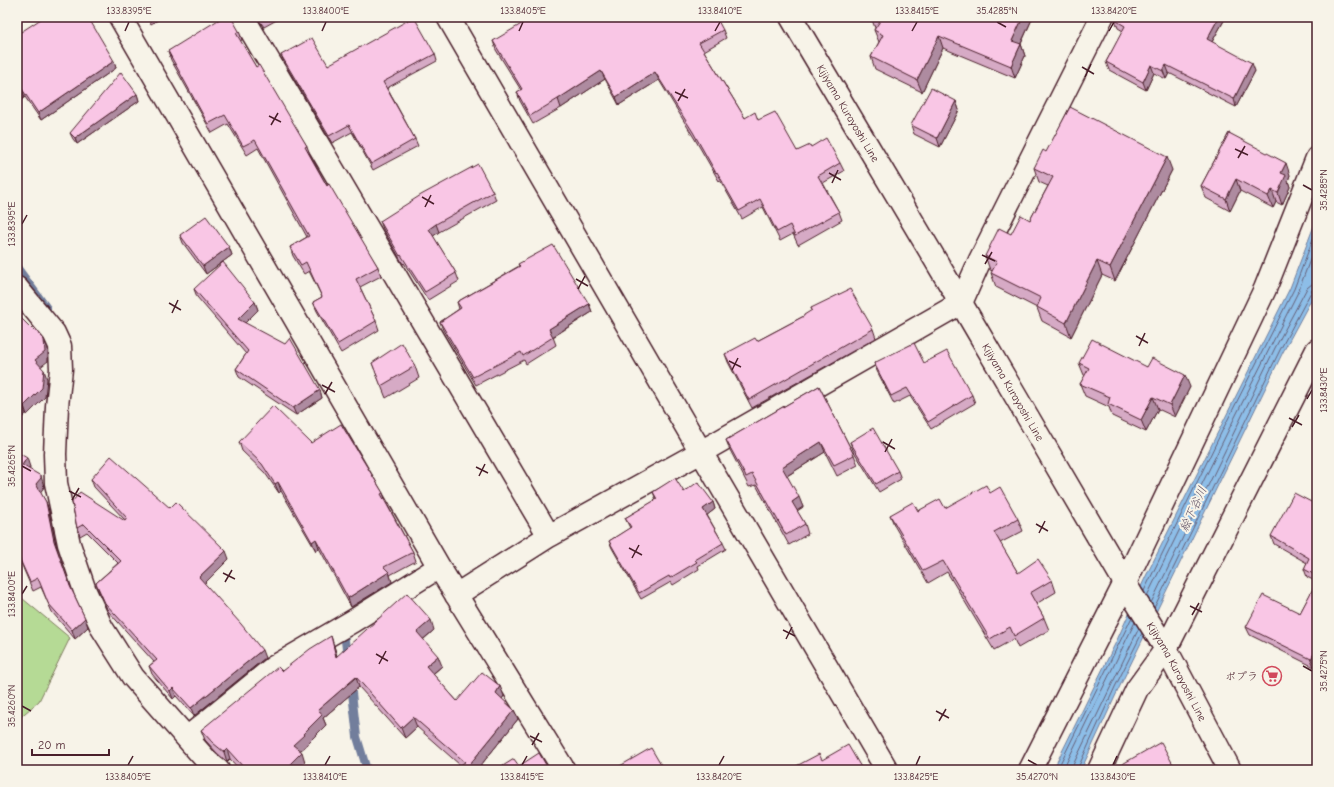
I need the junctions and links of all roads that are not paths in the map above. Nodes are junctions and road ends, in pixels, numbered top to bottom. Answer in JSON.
{"nodes":[{"id":1,"x":120,"y":17,"type":"edge"},
{"id":2,"x":243,"y":17,"type":"edge"},
{"id":3,"x":448,"y":17,"type":"edge"},
{"id":4,"x":791,"y":17,"type":"edge"},
{"id":5,"x":1102,"y":17,"type":"edge"},
{"id":6,"x":1317,"y":158,"type":"edge"},
{"id":7,"x":17,"y":288,"type":"edge"},
{"id":8,"x":961,"y":303,"type":"junction"},
{"id":9,"x":1317,"y":350,"type":"edge"},
{"id":10,"x":701,"y":452,"type":"junction"},
{"id":11,"x":549,"y":536,"type":"junction"},
{"id":12,"x":439,"y":567,"type":"junction"},
{"id":13,"x":1128,"y":589,"type":"junction"},
{"id":14,"x":456,"y":595,"type":"junction"},
{"id":15,"x":1166,"y":649,"type":"junction"},
{"id":16,"x":187,"y":738,"type":"junction"},
{"id":17,"x":218,"y":770,"type":"edge"},
{"id":18,"x":564,"y":770,"type":"edge"},
{"id":19,"x":887,"y":770,"type":"edge"},
{"id":20,"x":1030,"y":770,"type":"edge"},
{"id":21,"x":1099,"y":770,"type":"edge"},
{"id":22,"x":1230,"y":770,"type":"edge"}],
"edges":[{"from":1,"to":12,"type":"street"},
{"from":2,"to":11,"type":"street"},
{"from":3,"to":10,"type":"street"},
{"from":4,"to":8,"type":"street","name":"Kijiyama Kurayoshi Line"},
{"from":5,"to":8,"type":"street"},
{"from":6,"to":13,"type":"street"},
{"from":7,"to":16,"type":"street"},
{"from":8,"to":10,"type":"street"},
{"from":8,"to":13,"type":"street","name":"Kijiyama Kurayoshi Line"},
{"from":9,"to":15,"type":"street"},
{"from":10,"to":11,"type":"street"},
{"from":10,"to":19,"type":"street"},
{"from":11,"to":14,"type":"street"},
{"from":12,"to":14,"type":"street"},
{"from":12,"to":16,"type":"street"},
{"from":13,"to":15,"type":"street","name":"Kijiyama Kurayoshi Line"},
{"from":13,"to":20,"type":"street"},
{"from":14,"to":18,"type":"street"},
{"from":15,"to":21,"type":"street"},
{"from":15,"to":22,"type":"street","name":"Kijiyama Kurayoshi Line"},
{"from":16,"to":17,"type":"street"}]}
